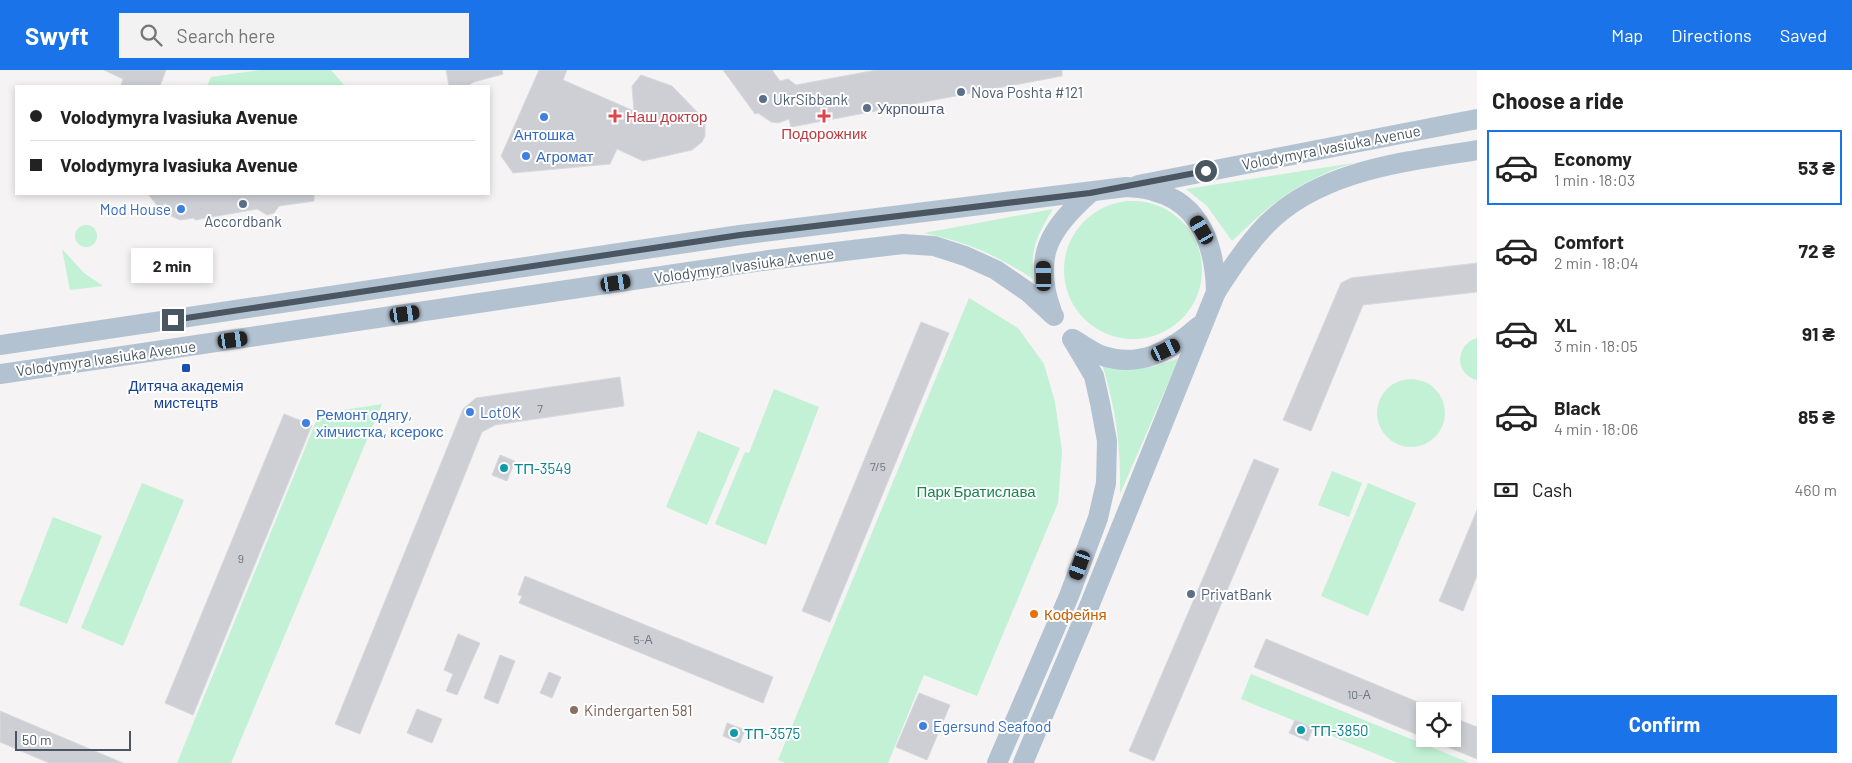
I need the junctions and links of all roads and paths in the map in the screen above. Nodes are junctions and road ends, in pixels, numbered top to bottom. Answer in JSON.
{"nodes":[{"id":1,"x":1477,"y":119,"type":"edge"},
{"id":2,"x":1477,"y":150,"type":"edge"},
{"id":3,"x":1126,"y":187,"type":"junction"},
{"id":4,"x":1090,"y":193,"type":"junction"},
{"id":5,"x":1216,"y":292,"type":"junction"},
{"id":6,"x":1054,"y":316,"type":"junction"},
{"id":7,"x":1204,"y":321,"type":"junction"},
{"id":8,"x":118,"y":328,"type":"junction"},
{"id":9,"x":1072,"y":339,"type":"junction"},
{"id":10,"x":0,"y":345,"type":"edge"},
{"id":11,"x":121,"y":356,"type":"junction"},
{"id":12,"x":0,"y":374,"type":"edge"},
{"id":13,"x":997,"y":763,"type":"edge"},
{"id":14,"x":1023,"y":763,"type":"edge"}],
"edges":[{"from":1,"to":3,"type":"main road","name":"Volodymyra Ivasiuka Avenue"},
{"from":2,"to":5,"type":"main road","name":"Volodymyra Ivasiuka Avenue"},
{"from":3,"to":4,"type":"main road"},
{"from":3,"to":5,"type":"main road"},
{"from":4,"to":6,"type":"main road"},
{"from":4,"to":8,"type":"main road","name":"Volodymyra Ivasiuka Avenue"},
{"from":5,"to":7,"type":"main road"},
{"from":6,"to":9,"type":"main road"},
{"from":6,"to":11,"type":"main road","name":"Volodymyra Ivasiuka Avenue"},
{"from":7,"to":9,"type":"main road"},
{"from":7,"to":14,"type":"main road"},
{"from":8,"to":10,"type":"main road","name":"Volodymyra Ivasiuka Avenue"},
{"from":8,"to":11,"type":"main road"},
{"from":9,"to":13,"type":"main road"},
{"from":11,"to":12,"type":"main road","name":"Volodymyra Ivasiuka Avenue"}]}
